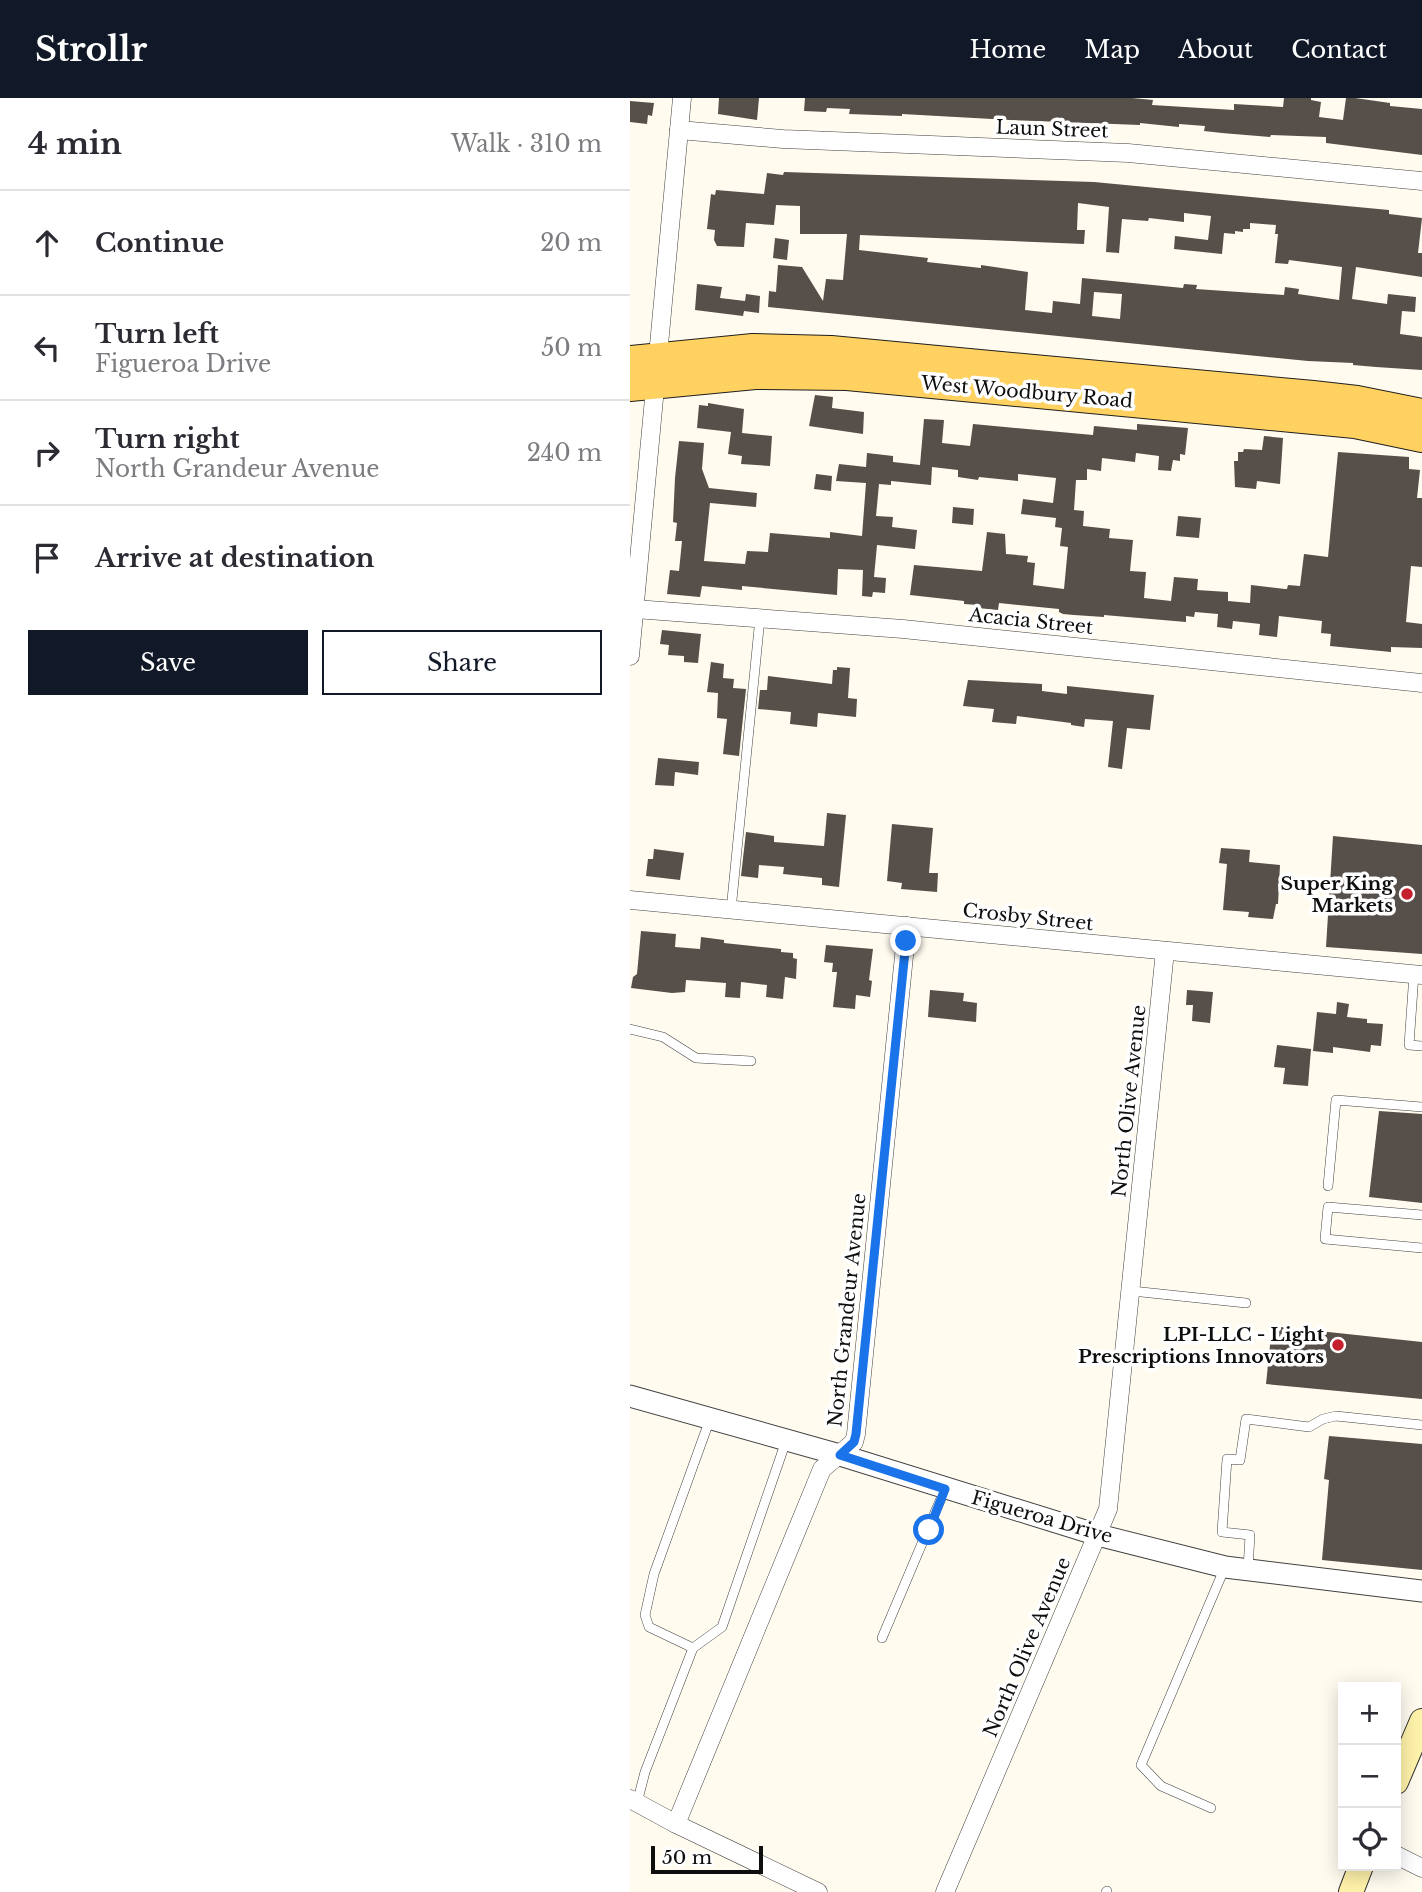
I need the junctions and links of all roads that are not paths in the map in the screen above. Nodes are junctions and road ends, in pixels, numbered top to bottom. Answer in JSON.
{"nodes":[{"id":1,"x":682,"y":98,"type":"edge"},
{"id":2,"x":679,"y":130,"type":"junction"},
{"id":3,"x":1422,"y":181,"type":"edge"},
{"id":4,"x":659,"y":356,"type":"junction"},
{"id":5,"x":630,"y":360,"type":"edge"},
{"id":6,"x":643,"y":386,"type":"edge"},
{"id":7,"x":1422,"y":413,"type":"edge"},
{"id":8,"x":1422,"y":438,"type":"edge"},
{"id":9,"x":635,"y":609,"type":"junction"},
{"id":10,"x":760,"y":618,"type":"junction"},
{"id":11,"x":630,"y":656,"type":"edge"},
{"id":12,"x":1422,"y":683,"type":"edge"},
{"id":13,"x":630,"y":900,"type":"edge"},
{"id":14,"x":731,"y":910,"type":"junction"},
{"id":15,"x":908,"y":926,"type":"junction"},
{"id":16,"x":1165,"y":951,"type":"junction"},
{"id":17,"x":1418,"y":975,"type":"edge"},
{"id":18,"x":630,"y":1029,"type":"edge"},
{"id":19,"x":1422,"y":1046,"type":"edge"},
{"id":20,"x":751,"y":1061,"type":"dead end"},
{"id":21,"x":1422,"y":1107,"type":"edge"},
{"id":22,"x":1328,"y":1186,"type":"dead end"},
{"id":23,"x":1422,"y":1215,"type":"edge"},
{"id":24,"x":1422,"y":1248,"type":"edge"},
{"id":25,"x":1132,"y":1291,"type":"junction"},
{"id":26,"x":1246,"y":1303,"type":"dead end"},
{"id":27,"x":630,"y":1396,"type":"edge"},
{"id":28,"x":710,"y":1417,"type":"junction"},
{"id":29,"x":1422,"y":1425,"type":"edge"},
{"id":30,"x":786,"y":1441,"type":"junction"},
{"id":31,"x":840,"y":1455,"type":"junction"},
{"id":32,"x":945,"y":1489,"type":"junction"},
{"id":33,"x":1098,"y":1535,"type":"junction"},
{"id":34,"x":1225,"y":1567,"type":"junction"},
{"id":35,"x":1248,"y":1571,"type":"junction"},
{"id":36,"x":1422,"y":1591,"type":"edge"},
{"id":37,"x":882,"y":1639,"type":"dead end"},
{"id":38,"x":693,"y":1648,"type":"junction"},
{"id":39,"x":1422,"y":1721,"type":"edge"},
{"id":40,"x":1401,"y":1770,"type":"edge"},
{"id":41,"x":634,"y":1801,"type":"edge"},
{"id":42,"x":1210,"y":1808,"type":"dead end"},
{"id":43,"x":676,"y":1824,"type":"junction"},
{"id":44,"x":1401,"y":1858,"type":"edge"},
{"id":45,"x":1422,"y":1868,"type":"edge"},
{"id":46,"x":1359,"y":1871,"type":"edge"},
{"id":47,"x":797,"y":1887,"type":"edge"},
{"id":48,"x":818,"y":1892,"type":"edge"},
{"id":49,"x":945,"y":1892,"type":"edge"},
{"id":50,"x":1351,"y":1892,"type":"edge"}],
"edges":[{"from":1,"to":2,"type":"street"},
{"from":2,"to":3,"type":"street","name":"Laun Street"},
{"from":2,"to":4,"type":"street"},
{"from":4,"to":5,"type":"main road","name":"West Woodbury Road"},
{"from":4,"to":6,"type":"street"},
{"from":4,"to":7,"type":"main road","name":"West Woodbury Road"},
{"from":6,"to":8,"type":"main road","name":"West Woodbury Road"},
{"from":6,"to":9,"type":"street"},
{"from":9,"to":10,"type":"street","name":"Acacia Street"},
{"from":9,"to":11,"type":"street"},
{"from":10,"to":12,"type":"street","name":"Acacia Street"},
{"from":10,"to":14,"type":"lane"},
{"from":13,"to":14,"type":"street","name":"Crosby Street"},
{"from":14,"to":15,"type":"street","name":"Crosby Street"},
{"from":15,"to":16,"type":"street","name":"Crosby Street"},
{"from":15,"to":31,"type":"street","name":"North Grandeur Avenue"},
{"from":16,"to":17,"type":"street","name":"Crosby Street"},
{"from":16,"to":25,"type":"street","name":"North Olive Avenue"},
{"from":17,"to":19,"type":"lane"},
{"from":18,"to":20,"type":"lane"},
{"from":21,"to":22,"type":"lane"},
{"from":23,"to":24,"type":"lane"},
{"from":25,"to":26,"type":"lane"},
{"from":25,"to":33,"type":"street","name":"North Olive Avenue"},
{"from":27,"to":28,"type":"street","name":"Figueroa Drive"},
{"from":28,"to":30,"type":"street","name":"Figueroa Drive"},
{"from":28,"to":38,"type":"lane"},
{"from":29,"to":35,"type":"lane"},
{"from":30,"to":31,"type":"street","name":"Figueroa Drive"},
{"from":30,"to":38,"type":"lane"},
{"from":31,"to":32,"type":"street","name":"Figueroa Drive"},
{"from":31,"to":43,"type":"street","name":"North Grandeur Avenue"},
{"from":32,"to":33,"type":"street","name":"Figueroa Drive"},
{"from":32,"to":37,"type":"lane"},
{"from":33,"to":34,"type":"street","name":"Figueroa Drive"},
{"from":33,"to":49,"type":"street","name":"North Olive Avenue"},
{"from":34,"to":35,"type":"street","name":"Figueroa Drive"},
{"from":34,"to":42,"type":"lane"},
{"from":35,"to":36,"type":"street","name":"Figueroa Drive"},
{"from":38,"to":41,"type":"lane"},
{"from":39,"to":40,"type":"main road"},
{"from":41,"to":43,"type":"street"},
{"from":43,"to":47,"type":"street"},
{"from":44,"to":45,"type":"street"},
{"from":46,"to":50,"type":"main road"},
{"from":47,"to":48,"type":"street"}]}
